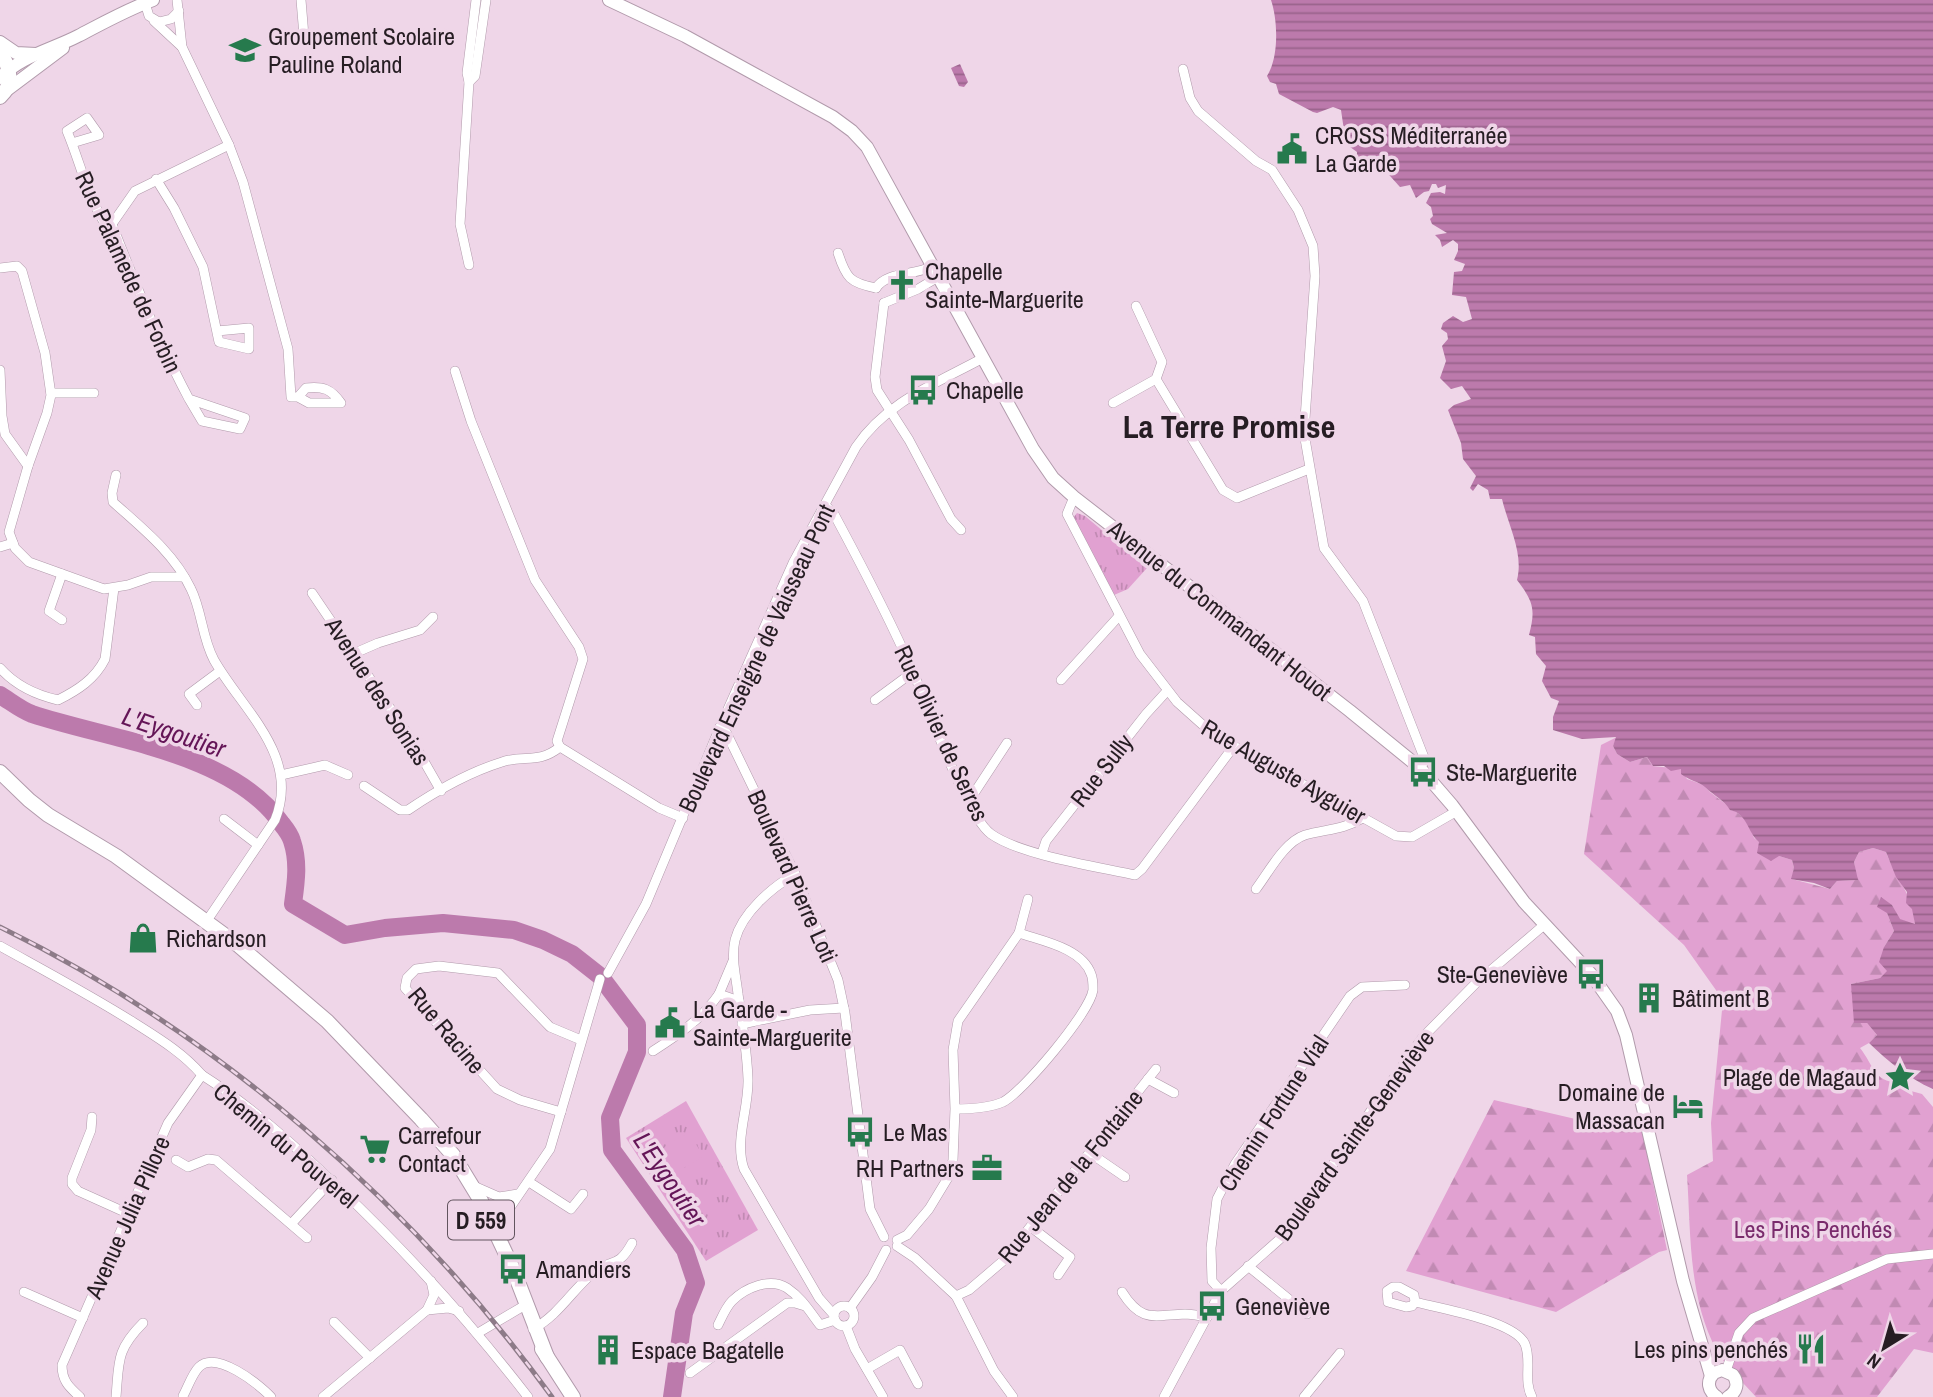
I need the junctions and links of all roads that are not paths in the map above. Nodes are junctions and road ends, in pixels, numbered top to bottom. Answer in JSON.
{"nodes":[{"id":1,"x":177,"y":0,"type":"edge"},
{"id":2,"x":301,"y":0,"type":"edge"},
{"id":3,"x":476,"y":0,"type":"edge"},
{"id":4,"x":485,"y":0,"type":"edge"},
{"id":5,"x":609,"y":0,"type":"edge"},
{"id":6,"x":149,"y":1,"type":"edge"},
{"id":7,"x":179,"y":11,"type":"junction"},
{"id":8,"x":153,"y":19,"type":"junction"},
{"id":9,"x":78,"y":36,"type":"junction"},
{"id":10,"x":304,"y":36,"type":"dead end"},
{"id":11,"x":0,"y":41,"type":"edge"},
{"id":12,"x":182,"y":47,"type":"junction"},
{"id":13,"x":0,"y":52,"type":"edge"},
{"id":14,"x":40,"y":53,"type":"junction"},
{"id":15,"x":1183,"y":69,"type":"dead end"},
{"id":16,"x":5,"y":79,"type":"edge"},
{"id":17,"x":469,"y":82,"type":"junction"},
{"id":18,"x":72,"y":143,"type":"dead end"},
{"id":19,"x":229,"y":145,"type":"junction"},
{"id":20,"x":156,"y":179,"type":"junction"},
{"id":21,"x":112,"y":224,"type":"junction"},
{"id":22,"x":838,"y":253,"type":"dead end"},
{"id":23,"x":469,"y":265,"type":"dead end"},
{"id":24,"x":0,"y":268,"type":"edge"},
{"id":25,"x":935,"y":272,"type":"junction"},
{"id":26,"x":876,"y":288,"type":"junction"},
{"id":27,"x":884,"y":303,"type":"junction"},
{"id":28,"x":1136,"y":306,"type":"dead end"},
{"id":29,"x":218,"y":331,"type":"dead end"},
{"id":30,"x":983,"y":358,"type":"junction"},
{"id":31,"x":0,"y":370,"type":"edge"},
{"id":32,"x":455,"y":371,"type":"dead end"},
{"id":33,"x":1156,"y":379,"type":"junction"},
{"id":34,"x":51,"y":393,"type":"junction"},
{"id":35,"x":94,"y":393,"type":"dead end"},
{"id":36,"x":295,"y":397,"type":"dead end"},
{"id":37,"x":189,"y":399,"type":"junction"},
{"id":38,"x":1113,"y":404,"type":"dead end"},
{"id":39,"x":889,"y":410,"type":"junction"},
{"id":40,"x":28,"y":466,"type":"junction"},
{"id":41,"x":1310,"y":469,"type":"junction"},
{"id":42,"x":116,"y":475,"type":"dead end"},
{"id":43,"x":1074,"y":498,"type":"junction"},
{"id":44,"x":825,"y":505,"type":"junction"},
{"id":45,"x":961,"y":530,"type":"dead end"},
{"id":46,"x":13,"y":544,"type":"junction"},
{"id":47,"x":0,"y":547,"type":"edge"},
{"id":48,"x":62,"y":574,"type":"junction"},
{"id":49,"x":184,"y":577,"type":"junction"},
{"id":50,"x":114,"y":588,"type":"junction"},
{"id":51,"x":312,"y":593,"type":"dead end"},
{"id":52,"x":1119,"y":616,"type":"junction"},
{"id":53,"x":433,"y":617,"type":"dead end"},
{"id":54,"x":62,"y":621,"type":"dead end"},
{"id":55,"x":355,"y":653,"type":"junction"},
{"id":56,"x":0,"y":668,"type":"edge"},
{"id":57,"x":220,"y":671,"type":"junction"},
{"id":58,"x":913,"y":672,"type":"junction"},
{"id":59,"x":1061,"y":680,"type":"dead end"},
{"id":60,"x":1167,"y":691,"type":"junction"},
{"id":61,"x":875,"y":700,"type":"dead end"},
{"id":62,"x":197,"y":705,"type":"dead end"},
{"id":63,"x":720,"y":727,"type":"junction"},
{"id":64,"x":1007,"y":743,"type":"dead end"},
{"id":65,"x":1234,"y":746,"type":"junction"},
{"id":66,"x":560,"y":747,"type":"junction"},
{"id":67,"x":1420,"y":768,"type":"junction"},
{"id":68,"x":0,"y":772,"type":"edge"},
{"id":69,"x":281,"y":775,"type":"junction"},
{"id":70,"x":348,"y":775,"type":"dead end"},
{"id":71,"x":364,"y":786,"type":"dead end"},
{"id":72,"x":441,"y":791,"type":"junction"},
{"id":73,"x":969,"y":801,"type":"junction"},
{"id":74,"x":1457,"y":811,"type":"junction"},
{"id":75,"x":682,"y":818,"type":"junction"},
{"id":76,"x":1363,"y":818,"type":"junction"},
{"id":77,"x":224,"y":819,"type":"dead end"},
{"id":78,"x":258,"y":845,"type":"junction"},
{"id":79,"x":1042,"y":853,"type":"junction"},
{"id":80,"x":795,"y":874,"type":"junction"},
{"id":81,"x":1256,"y":888,"type":"dead end"},
{"id":82,"x":1028,"y":899,"type":"dead end"},
{"id":83,"x":206,"y":922,"type":"junction"},
{"id":84,"x":1544,"y":925,"type":"junction"},
{"id":85,"x":1019,"y":933,"type":"junction"},
{"id":86,"x":0,"y":946,"type":"edge"},
{"id":87,"x":733,"y":961,"type":"junction"},
{"id":88,"x":1405,"y":985,"type":"dead end"},
{"id":89,"x":719,"y":994,"type":"junction"},
{"id":90,"x":739,"y":1001,"type":"junction"},
{"id":91,"x":844,"y":1008,"type":"junction"},
{"id":92,"x":743,"y":1024,"type":"junction"},
{"id":93,"x":581,"y":1040,"type":"junction"},
{"id":94,"x":653,"y":1051,"type":"dead end"},
{"id":95,"x":1156,"y":1069,"type":"dead end"},
{"id":96,"x":202,"y":1075,"type":"junction"},
{"id":97,"x":1148,"y":1079,"type":"junction"},
{"id":98,"x":1174,"y":1093,"type":"dead end"},
{"id":99,"x":396,"y":1095,"type":"junction"},
{"id":100,"x":955,"y":1109,"type":"junction"},
{"id":101,"x":561,"y":1112,"type":"junction"},
{"id":102,"x":92,"y":1117,"type":"dead end"},
{"id":103,"x":1090,"y":1153,"type":"junction"},
{"id":104,"x":176,"y":1160,"type":"dead end"},
{"id":105,"x":1125,"y":1177,"type":"dead end"},
{"id":106,"x":332,"y":1180,"type":"junction"},
{"id":107,"x":529,"y":1182,"type":"junction"},
{"id":108,"x":518,"y":1194,"type":"junction"},
{"id":109,"x":583,"y":1194,"type":"dead end"},
{"id":110,"x":482,"y":1206,"type":"junction"},
{"id":111,"x":129,"y":1214,"type":"junction"},
{"id":112,"x":505,"y":1215,"type":"junction"},
{"id":113,"x":292,"y":1223,"type":"junction"},
{"id":114,"x":1031,"y":1227,"type":"junction"},
{"id":115,"x":884,"y":1237,"type":"junction"},
{"id":116,"x":307,"y":1238,"type":"dead end"},
{"id":117,"x":499,"y":1238,"type":"junction"},
{"id":118,"x":632,"y":1242,"type":"dead end"},
{"id":119,"x":897,"y":1243,"type":"junction"},
{"id":120,"x":886,"y":1251,"type":"junction"},
{"id":121,"x":1933,"y":1254,"type":"edge"},
{"id":122,"x":1248,"y":1266,"type":"junction"},
{"id":123,"x":1058,"y":1275,"type":"dead end"},
{"id":124,"x":431,"y":1280,"type":"junction"},
{"id":125,"x":1221,"y":1291,"type":"junction"},
{"id":126,"x":24,"y":1292,"type":"dead end"},
{"id":127,"x":1122,"y":1292,"type":"dead end"},
{"id":128,"x":956,"y":1296,"type":"junction"},
{"id":129,"x":1415,"y":1302,"type":"dead end"},
{"id":130,"x":523,"y":1306,"type":"junction"},
{"id":131,"x":850,"y":1308,"type":"junction"},
{"id":132,"x":810,"y":1309,"type":"junction"},
{"id":133,"x":427,"y":1310,"type":"junction"},
{"id":134,"x":459,"y":1311,"type":"junction"},
{"id":135,"x":1307,"y":1314,"type":"dead end"},
{"id":136,"x":1207,"y":1317,"type":"junction"},
{"id":137,"x":83,"y":1318,"type":"junction"},
{"id":138,"x":834,"y":1318,"type":"junction"},
{"id":139,"x":334,"y":1322,"type":"dead end"},
{"id":140,"x":143,"y":1323,"type":"dead end"},
{"id":141,"x":718,"y":1325,"type":"dead end"},
{"id":142,"x":846,"y":1326,"type":"junction"},
{"id":143,"x":533,"y":1329,"type":"junction"},
{"id":144,"x":478,"y":1333,"type":"junction"},
{"id":145,"x":1340,"y":1353,"type":"dead end"},
{"id":146,"x":370,"y":1358,"type":"junction"},
{"id":147,"x":867,"y":1369,"type":"junction"},
{"id":148,"x":1720,"y":1372,"type":"junction"},
{"id":149,"x":690,"y":1373,"type":"dead end"},
{"id":150,"x":918,"y":1384,"type":"dead end"},
{"id":151,"x":1736,"y":1394,"type":"edge"},
{"id":152,"x":1712,"y":1395,"type":"edge"},
{"id":153,"x":183,"y":1396,"type":"edge"},
{"id":154,"x":80,"y":1397,"type":"edge"},
{"id":155,"x":116,"y":1397,"type":"edge"},
{"id":156,"x":271,"y":1397,"type":"edge"},
{"id":157,"x":323,"y":1397,"type":"edge"},
{"id":158,"x":528,"y":1397,"type":"edge"},
{"id":159,"x":573,"y":1397,"type":"edge"},
{"id":160,"x":883,"y":1397,"type":"edge"},
{"id":161,"x":1013,"y":1397,"type":"edge"},
{"id":162,"x":1164,"y":1397,"type":"edge"},
{"id":163,"x":1304,"y":1397,"type":"edge"},
{"id":164,"x":1532,"y":1397,"type":"edge"}],
"edges":[{"from":1,"to":7,"type":"street"},
{"from":2,"to":10,"type":"street"},
{"from":3,"to":17,"type":"street"},
{"from":4,"to":17,"type":"street"},
{"from":5,"to":25,"type":"main road","name":"Avenue du Commandant Houot"},
{"from":6,"to":8,"type":"street"},
{"from":6,"to":9,"type":"main road"},
{"from":7,"to":8,"type":"street"},
{"from":7,"to":12,"type":"street"},
{"from":8,"to":12,"type":"street"},
{"from":9,"to":14,"type":"main road"},
{"from":9,"to":16,"type":"main road"},
{"from":11,"to":14,"type":"main road"},
{"from":12,"to":19,"type":"street"},
{"from":13,"to":16,"type":"main road"},
{"from":14,"to":16,"type":"main road"},
{"from":15,"to":41,"type":"street"},
{"from":17,"to":23,"type":"street"},
{"from":18,"to":21,"type":"street","name":"Rue Palamede de Forbin"},
{"from":19,"to":20,"type":"street"},
{"from":19,"to":36,"type":"street"},
{"from":20,"to":21,"type":"street"},
{"from":20,"to":29,"type":"street"},
{"from":21,"to":37,"type":"street","name":"Rue Palamede de Forbin"},
{"from":22,"to":26,"type":"street"},
{"from":24,"to":34,"type":"street"},
{"from":25,"to":26,"type":"street"},
{"from":25,"to":27,"type":"street"},
{"from":25,"to":30,"type":"main road","name":"Avenue du Commandant Houot"},
{"from":26,"to":27,"type":"street"},
{"from":27,"to":39,"type":"street"},
{"from":28,"to":33,"type":"street"},
{"from":30,"to":39,"type":"street","name":"Boulevard Enseigne de Vaisseau Pont"},
{"from":30,"to":43,"type":"main road","name":"Avenue du Commandant Houot"},
{"from":31,"to":40,"type":"street"},
{"from":32,"to":66,"type":"street"},
{"from":33,"to":38,"type":"street"},
{"from":33,"to":41,"type":"street"},
{"from":34,"to":35,"type":"street"},
{"from":34,"to":40,"type":"street"},
{"from":37,"to":37,"type":"street","name":"Rue Palamede de Forbin"},
{"from":39,"to":44,"type":"street","name":"Boulevard Enseigne de Vaisseau Pont"},
{"from":39,"to":45,"type":"street"},
{"from":40,"to":46,"type":"street"},
{"from":41,"to":67,"type":"street"},
{"from":42,"to":49,"type":"street"},
{"from":43,"to":52,"type":"street","name":"Rue Auguste Ayguier"},
{"from":43,"to":67,"type":"main road","name":"Avenue du Commandant Houot"},
{"from":44,"to":58,"type":"street","name":"Rue Olivier de Serres"},
{"from":44,"to":63,"type":"street","name":"Boulevard Enseigne de Vaisseau Pont"},
{"from":46,"to":47,"type":"street"},
{"from":46,"to":48,"type":"street"},
{"from":48,"to":50,"type":"street"},
{"from":48,"to":54,"type":"street"},
{"from":49,"to":50,"type":"street"},
{"from":49,"to":57,"type":"street"},
{"from":50,"to":56,"type":"street"},
{"from":51,"to":55,"type":"street","name":"Avenue des Sonias"},
{"from":52,"to":59,"type":"street"},
{"from":52,"to":60,"type":"street","name":"Rue Auguste Ayguier"},
{"from":53,"to":55,"type":"street"},
{"from":55,"to":72,"type":"street","name":"Avenue des Sonias"},
{"from":57,"to":62,"type":"street"},
{"from":57,"to":69,"type":"street"},
{"from":58,"to":61,"type":"street"},
{"from":58,"to":73,"type":"street","name":"Rue Olivier de Serres"},
{"from":60,"to":65,"type":"street","name":"Rue Auguste Ayguier"},
{"from":60,"to":79,"type":"street","name":"Rue Sully"},
{"from":63,"to":75,"type":"street","name":"Boulevard Enseigne de Vaisseau Pont"},
{"from":63,"to":80,"type":"street","name":"Boulevard Pierre Loti"},
{"from":64,"to":73,"type":"street"},
{"from":65,"to":76,"type":"street","name":"Rue Auguste Ayguier"},
{"from":65,"to":79,"type":"street","name":"Rue Olivier de Serres"},
{"from":66,"to":72,"type":"street"},
{"from":66,"to":75,"type":"street"},
{"from":67,"to":74,"type":"main road","name":"Avenue du Commandant Houot"},
{"from":68,"to":83,"type":"main road","number":"D 559"},
{"from":69,"to":70,"type":"street"},
{"from":69,"to":78,"type":"street"},
{"from":71,"to":72,"type":"street"},
{"from":73,"to":79,"type":"street","name":"Rue Olivier de Serres"},
{"from":74,"to":76,"type":"street","name":"Rue Auguste Ayguier"},
{"from":74,"to":84,"type":"main road","name":"Avenue du Commandant Houot"},
{"from":75,"to":93,"type":"street","name":"Boulevard Enseigne de Vaisseau Pont"},
{"from":76,"to":81,"type":"street"},
{"from":77,"to":78,"type":"street"},
{"from":78,"to":83,"type":"street"},
{"from":80,"to":87,"type":"street"},
{"from":80,"to":91,"type":"street","name":"Boulevard Pierre Loti"},
{"from":82,"to":85,"type":"street"},
{"from":83,"to":99,"type":"main road","number":"D 559"},
{"from":84,"to":122,"type":"street","name":"Boulevard Sainte-Geneviève"},
{"from":84,"to":148,"type":"main road","name":"Avenue du Commandant Houot"},
{"from":85,"to":100,"type":"street"},
{"from":85,"to":100,"type":"street"},
{"from":86,"to":96,"type":"street","name":"Chemin du Pouverel"},
{"from":87,"to":89,"type":"street"},
{"from":87,"to":90,"type":"street"},
{"from":88,"to":125,"type":"street","name":"Chemin Fortune Vial"},
{"from":89,"to":90,"type":"street"},
{"from":89,"to":94,"type":"street"},
{"from":90,"to":92,"type":"street"},
{"from":91,"to":92,"type":"street"},
{"from":91,"to":115,"type":"street","name":"Boulevard Pierre Loti"},
{"from":92,"to":138,"type":"street"},
{"from":93,"to":101,"type":"street","name":"Boulevard Enseigne de Vaisseau Pont"},
{"from":93,"to":101,"type":"street","name":"Rue Racine"},
{"from":95,"to":97,"type":"street","name":"Rue Jean de la Fontaine"},
{"from":96,"to":106,"type":"street","name":"Chemin du Pouverel"},
{"from":96,"to":111,"type":"street","name":"Avenue Julia Pillore"},
{"from":97,"to":98,"type":"street","name":"Rue Jean de la Fontaine"},
{"from":97,"to":103,"type":"street","name":"Rue Jean de la Fontaine"},
{"from":99,"to":110,"type":"main road","number":"D 559"},
{"from":99,"to":110,"type":"main road","number":"D 559"},
{"from":100,"to":119,"type":"street"},
{"from":101,"to":107,"type":"street","name":"Boulevard Enseigne de Vaisseau Pont"},
{"from":102,"to":111,"type":"street"},
{"from":103,"to":105,"type":"street"},
{"from":103,"to":114,"type":"street","name":"Rue Jean de la Fontaine"},
{"from":104,"to":113,"type":"street"},
{"from":106,"to":113,"type":"street"},
{"from":106,"to":124,"type":"street","name":"Chemin du Pouverel"},
{"from":107,"to":108,"type":"street","name":"Boulevard Enseigne de Vaisseau Pont"},
{"from":107,"to":109,"type":"street"},
{"from":108,"to":110,"type":"street"},
{"from":108,"to":112,"type":"street","name":"Boulevard Enseigne de Vaisseau Pont"},
{"from":110,"to":112,"type":"street"},
{"from":110,"to":117,"type":"main road","number":"D 559"},
{"from":110,"to":130,"type":"main road","number":"D 559"},
{"from":111,"to":137,"type":"street","name":"Avenue Julia Pillore"},
{"from":112,"to":117,"type":"street","name":"Boulevard Enseigne de Vaisseau Pont"},
{"from":113,"to":116,"type":"street"},
{"from":114,"to":123,"type":"street"},
{"from":114,"to":128,"type":"street","name":"Rue Jean de la Fontaine"},
{"from":115,"to":119,"type":"street"},
{"from":115,"to":120,"type":"street"},
{"from":117,"to":130,"type":"main road","number":"D 559"},
{"from":118,"to":143,"type":"street"},
{"from":119,"to":120,"type":"street"},
{"from":119,"to":128,"type":"street"},
{"from":120,"to":131,"type":"street"},
{"from":121,"to":148,"type":"street"},
{"from":122,"to":125,"type":"street","name":"Boulevard Sainte-Geneviève"},
{"from":122,"to":135,"type":"street"},
{"from":124,"to":133,"type":"street"},
{"from":124,"to":134,"type":"street","name":"Chemin du Pouverel"},
{"from":125,"to":136,"type":"street","name":"Boulevard Sainte-Geneviève"},
{"from":126,"to":137,"type":"street"},
{"from":127,"to":136,"type":"street"},
{"from":128,"to":161,"type":"street"},
{"from":129,"to":164,"type":"street"},
{"from":130,"to":143,"type":"main road","number":"D 559"},
{"from":130,"to":144,"type":"street"},
{"from":131,"to":138,"type":"street"},
{"from":131,"to":142,"type":"street"},
{"from":132,"to":138,"type":"street"},
{"from":132,"to":141,"type":"street"},
{"from":132,"to":149,"type":"street"},
{"from":133,"to":134,"type":"street"},
{"from":133,"to":146,"type":"street"},
{"from":134,"to":144,"type":"street","name":"Chemin du Pouverel"},
{"from":136,"to":162,"type":"street","name":"Boulevard Sainte-Geneviève"},
{"from":137,"to":154,"type":"street","name":"Avenue Julia Pillore"},
{"from":138,"to":142,"type":"street"},
{"from":139,"to":146,"type":"street"},
{"from":140,"to":155,"type":"street"},
{"from":142,"to":147,"type":"street"},
{"from":143,"to":159,"type":"main road","number":"D 559"},
{"from":144,"to":158,"type":"street","name":"Chemin du Pouverel"},
{"from":145,"to":163,"type":"street"},
{"from":146,"to":157,"type":"street"},
{"from":147,"to":150,"type":"street"},
{"from":147,"to":160,"type":"street"},
{"from":148,"to":151,"type":"main road"},
{"from":148,"to":152,"type":"main road"},
{"from":153,"to":156,"type":"street"}]}
